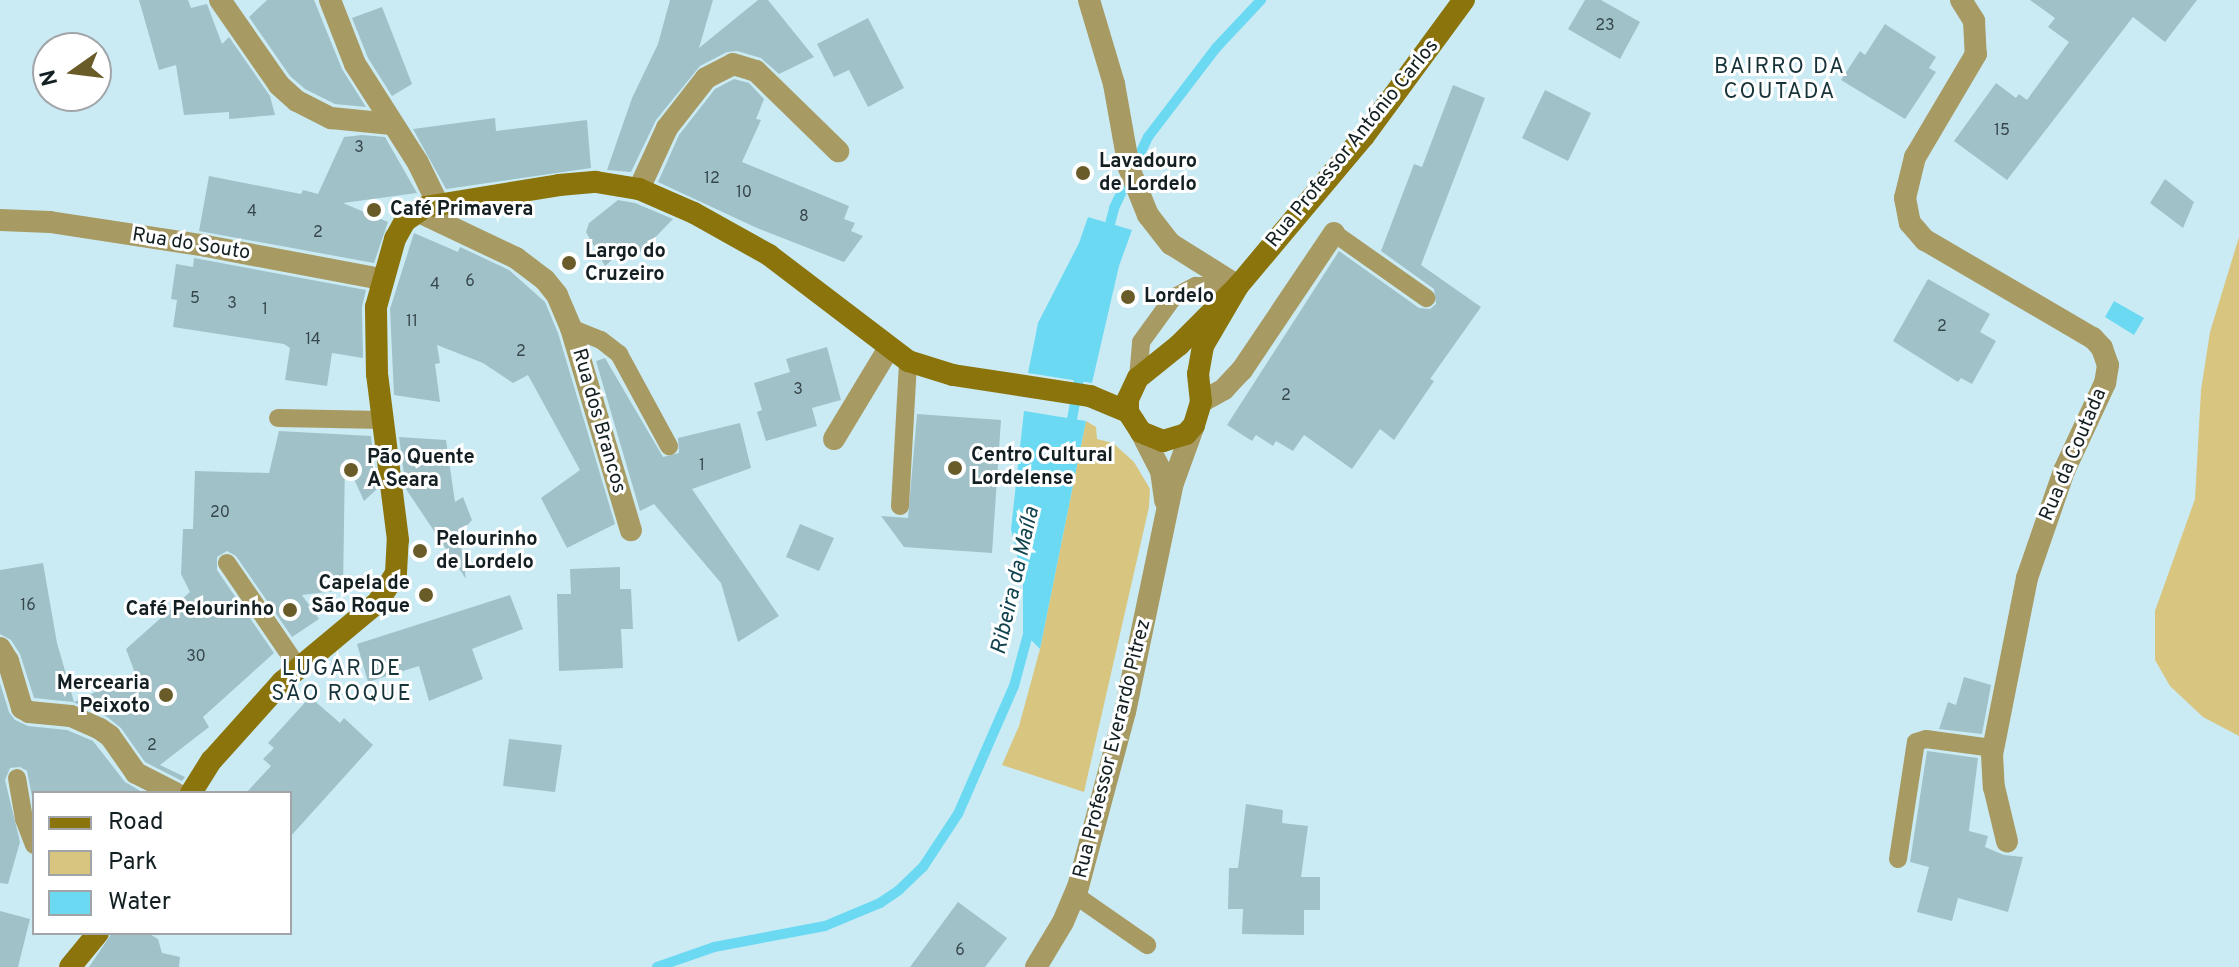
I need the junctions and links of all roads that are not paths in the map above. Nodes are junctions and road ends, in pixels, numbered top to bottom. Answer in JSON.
{"nodes":[{"id":1,"x":220,"y":0,"type":"edge"},
{"id":2,"x":330,"y":0,"type":"edge"},
{"id":3,"x":1089,"y":0,"type":"edge"},
{"id":4,"x":1464,"y":0,"type":"edge"},
{"id":5,"x":1961,"y":0,"type":"edge"},
{"id":6,"x":392,"y":124,"type":"junction"},
{"id":7,"x":838,"y":151,"type":"dead end"},
{"id":8,"x":639,"y":189,"type":"junction"},
{"id":9,"x":428,"y":207,"type":"junction"},
{"id":10,"x":0,"y":220,"type":"edge"},
{"id":11,"x":1334,"y":233,"type":"joint"},
{"id":12,"x":381,"y":279,"type":"junction"},
{"id":13,"x":1238,"y":286,"type":"junction"},
{"id":14,"x":1426,"y":298,"type":"dead end"},
{"id":15,"x":568,"y":320,"type":"junction"},
{"id":16,"x":898,"y":355,"type":"junction"},
{"id":17,"x":1139,"y":378,"type":"junction"},
{"id":18,"x":1090,"y":396,"type":"junction"},
{"id":19,"x":1200,"y":396,"type":"junction"},
{"id":20,"x":1128,"y":412,"type":"junction"},
{"id":21,"x":278,"y":418,"type":"dead end"},
{"id":22,"x":383,"y":420,"type":"junction"},
{"id":23,"x":1194,"y":425,"type":"junction"},
{"id":24,"x":1141,"y":432,"type":"junction"},
{"id":25,"x":834,"y":439,"type":"dead end"},
{"id":26,"x":669,"y":446,"type":"dead end"},
{"id":27,"x":900,"y":506,"type":"dead end"},
{"id":28,"x":1165,"y":522,"type":"junction"},
{"id":29,"x":631,"y":530,"type":"dead end"},
{"id":30,"x":227,"y":563,"type":"dead end"},
{"id":31,"x":0,"y":648,"type":"edge"},
{"id":32,"x":298,"y":667,"type":"junction"},
{"id":33,"x":1993,"y":748,"type":"junction"},
{"id":34,"x":17,"y":778,"type":"dead end"},
{"id":35,"x":171,"y":791,"type":"edge"},
{"id":36,"x":192,"y":791,"type":"edge"},
{"id":37,"x":32,"y":840,"type":"edge"},
{"id":38,"x":2007,"y":841,"type":"dead end"},
{"id":39,"x":1898,"y":859,"type":"dead end"},
{"id":40,"x":1075,"y":895,"type":"junction"},
{"id":41,"x":94,"y":935,"type":"edge"},
{"id":42,"x":1147,"y":945,"type":"dead end"},
{"id":43,"x":70,"y":967,"type":"edge"},
{"id":44,"x":1036,"y":967,"type":"edge"}],
"edges":[{"from":1,"to":6,"type":"street"},
{"from":2,"to":6,"type":"street"},
{"from":3,"to":13,"type":"street"},
{"from":4,"to":13,"type":"main road","name":"Rua Professor António Carlos"},
{"from":5,"to":33,"type":"street","name":"Rua da Coutada"},
{"from":6,"to":9,"type":"street"},
{"from":7,"to":8,"type":"street"},
{"from":8,"to":9,"type":"main road"},
{"from":8,"to":16,"type":"main road"},
{"from":9,"to":12,"type":"main road"},
{"from":9,"to":15,"type":"street"},
{"from":10,"to":12,"type":"street","name":"Rua do Souto"},
{"from":11,"to":14,"type":"lane"},
{"from":11,"to":19,"type":"street"},
{"from":12,"to":22,"type":"main road"},
{"from":13,"to":17,"type":"main road"},
{"from":13,"to":17,"type":"lane"},
{"from":13,"to":19,"type":"main road"},
{"from":15,"to":26,"type":"lane"},
{"from":15,"to":29,"type":"street","name":"Rua dos Brancos"},
{"from":16,"to":18,"type":"main road"},
{"from":16,"to":25,"type":"street"},
{"from":16,"to":27,"type":"lane"},
{"from":17,"to":18,"type":"main road"},
{"from":17,"to":19,"type":"main road"},
{"from":17,"to":20,"type":"main road"},
{"from":18,"to":20,"type":"main road"},
{"from":19,"to":23,"type":"main road"},
{"from":20,"to":24,"type":"main road"},
{"from":21,"to":22,"type":"lane"},
{"from":22,"to":32,"type":"main road"},
{"from":23,"to":24,"type":"main road"},
{"from":23,"to":28,"type":"street","name":"Rua Professor Everardo Pitrez"},
{"from":24,"to":28,"type":"street"},
{"from":28,"to":40,"type":"street","name":"Rua Professor Everardo Pitrez"},
{"from":30,"to":32,"type":"lane"},
{"from":31,"to":35,"type":"street"},
{"from":32,"to":36,"type":"main road"},
{"from":33,"to":38,"type":"street","name":"Rua da Coutada"},
{"from":33,"to":39,"type":"lane"},
{"from":34,"to":37,"type":"lane"},
{"from":40,"to":42,"type":"lane"},
{"from":40,"to":44,"type":"street","name":"Rua Professor Everardo Pitrez"},
{"from":41,"to":43,"type":"main road"}]}
